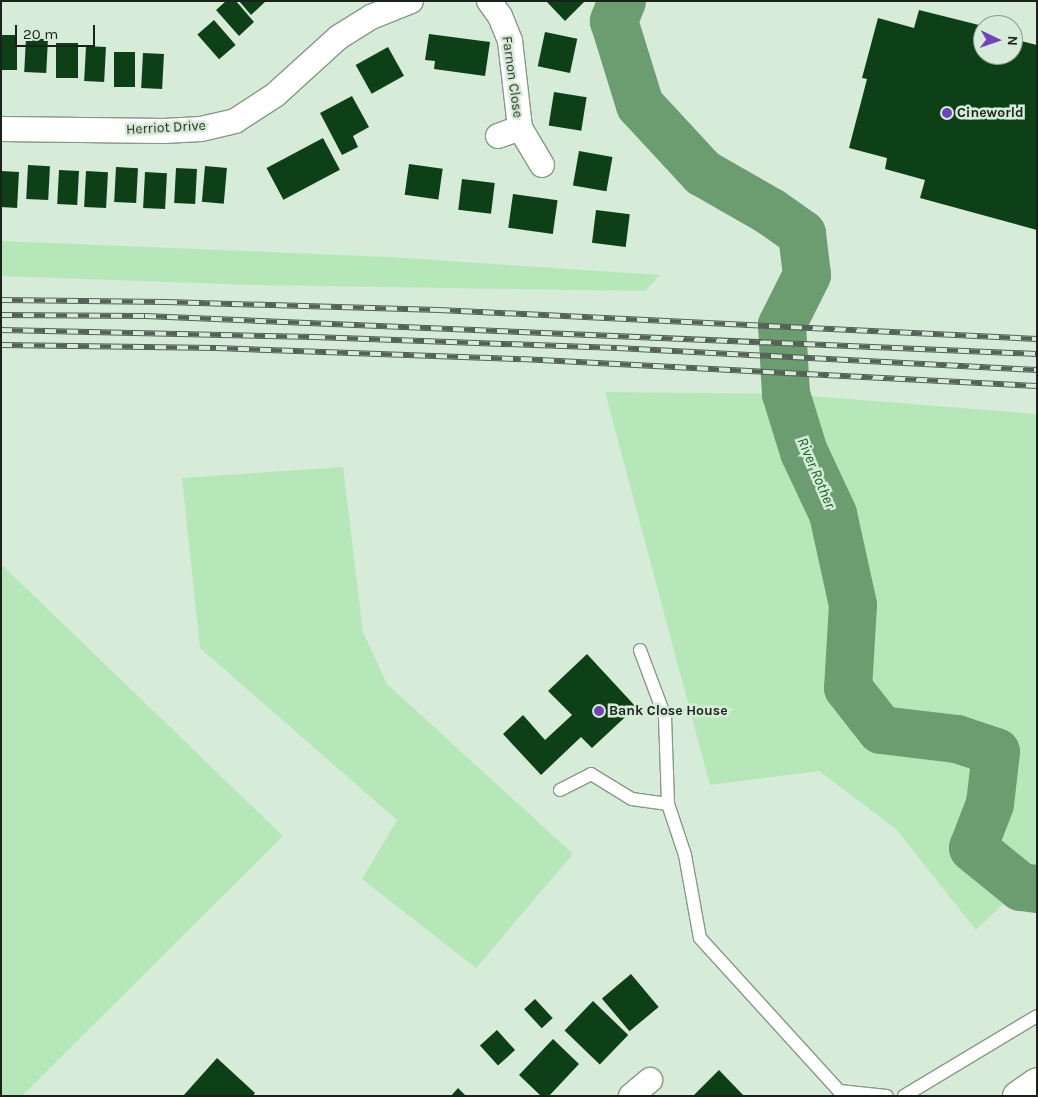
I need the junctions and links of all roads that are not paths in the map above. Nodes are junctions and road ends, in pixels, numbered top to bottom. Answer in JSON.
{"nodes":[{"id":1,"x":411,"y":1,"type":"edge"},
{"id":2,"x":489,"y":1,"type":"edge"},
{"id":3,"x":1,"y":129,"type":"edge"},
{"id":4,"x":542,"y":165,"type":"dead end"},
{"id":5,"x":640,"y":650,"type":"dead end"},
{"id":6,"x":560,"y":790,"type":"dead end"},
{"id":7,"x":668,"y":804,"type":"junction"},
{"id":8,"x":1037,"y":1016,"type":"edge"},
{"id":9,"x":650,"y":1080,"type":"dead end"},
{"id":10,"x":1037,"y":1082,"type":"edge"},
{"id":11,"x":631,"y":1096,"type":"edge"},
{"id":12,"x":887,"y":1096,"type":"edge"},
{"id":13,"x":904,"y":1096,"type":"edge"},
{"id":14,"x":1017,"y":1096,"type":"edge"}],
"edges":[{"from":1,"to":3,"type":"street","name":"Herriot Drive"},
{"from":2,"to":4,"type":"street","name":"Farnon Close"},
{"from":5,"to":7,"type":"lane"},
{"from":6,"to":7,"type":"lane"},
{"from":7,"to":12,"type":"lane"},
{"from":8,"to":13,"type":"lane"},
{"from":9,"to":11,"type":"street"},
{"from":10,"to":14,"type":"main road"}]}
